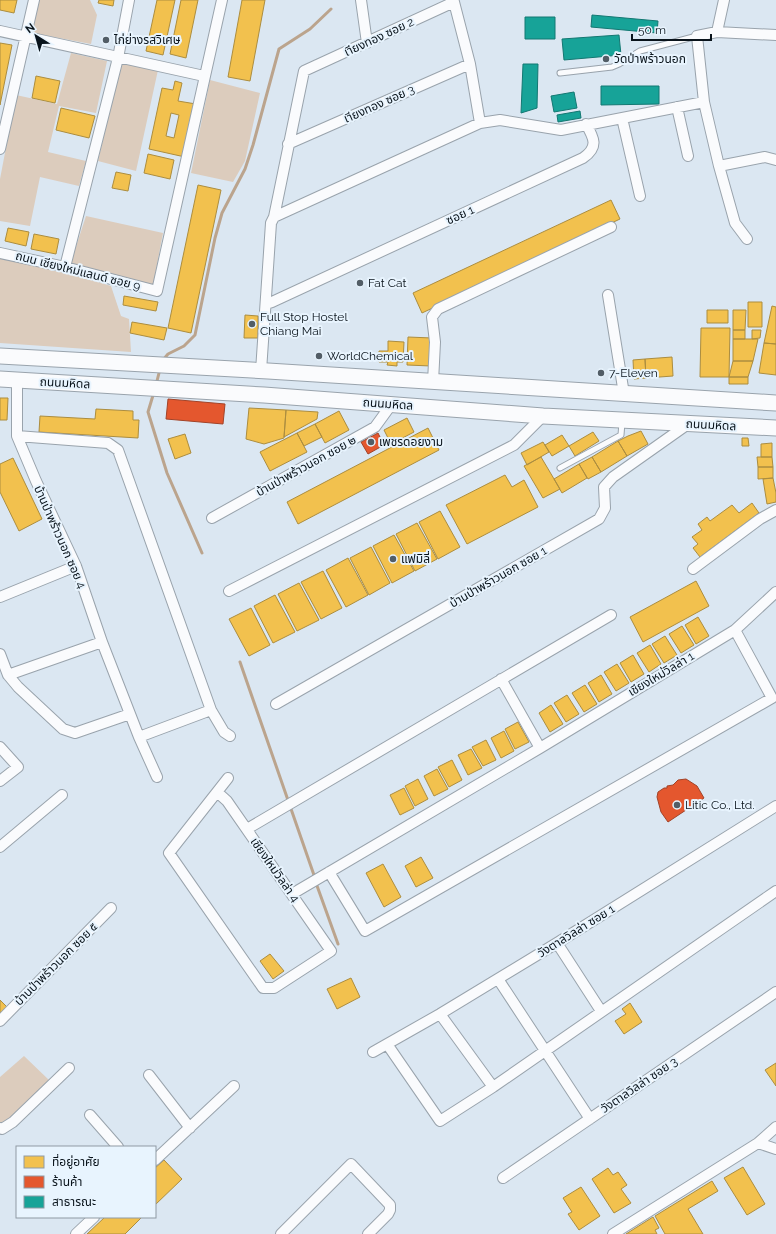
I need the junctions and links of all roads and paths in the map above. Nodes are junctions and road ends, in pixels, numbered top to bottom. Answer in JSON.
{"nodes":[{"id":1,"x":34,"y":0,"type":"edge"},
{"id":2,"x":130,"y":0,"type":"edge"},
{"id":3,"x":222,"y":0,"type":"edge"},
{"id":4,"x":361,"y":0,"type":"edge"},
{"id":5,"x":724,"y":0,"type":"edge"},
{"id":6,"x":0,"y":30,"type":"edge"},
{"id":7,"x":717,"y":32,"type":"junction"},
{"id":8,"x":776,"y":35,"type":"edge"},
{"id":9,"x":26,"y":36,"type":"junction"},
{"id":10,"x":697,"y":36,"type":"junction"},
{"id":11,"x":368,"y":43,"type":"junction"},
{"id":12,"x":118,"y":58,"type":"junction"},
{"id":13,"x":470,"y":64,"type":"junction"},
{"id":14,"x":560,"y":74,"type":"dead end"},
{"id":15,"x":204,"y":76,"type":"junction"},
{"id":16,"x":704,"y":102,"type":"junction"},
{"id":17,"x":677,"y":107,"type":"junction"},
{"id":18,"x":622,"y":118,"type":"junction"},
{"id":19,"x":480,"y":123,"type":"junction"},
{"id":20,"x":586,"y":124,"type":"junction"},
{"id":21,"x":288,"y":144,"type":"junction"},
{"id":22,"x":0,"y":149,"type":"edge"},
{"id":23,"x":688,"y":156,"type":"dead end"},
{"id":24,"x":776,"y":160,"type":"edge"},
{"id":25,"x":719,"y":166,"type":"junction"},
{"id":26,"x":640,"y":196,"type":"dead end"},
{"id":27,"x":274,"y":217,"type":"junction"},
{"id":28,"x":611,"y":227,"type":"dead end"},
{"id":29,"x":747,"y":239,"type":"dead end"},
{"id":30,"x":0,"y":253,"type":"edge"},
{"id":31,"x":65,"y":267,"type":"junction"},
{"id":32,"x":608,"y":295,"type":"dead end"},
{"id":33,"x":269,"y":303,"type":"junction"},
{"id":34,"x":0,"y":356,"type":"edge"},
{"id":35,"x":265,"y":371,"type":"junction"},
{"id":36,"x":0,"y":379,"type":"edge"},
{"id":37,"x":17,"y":380,"type":"junction"},
{"id":38,"x":433,"y":382,"type":"junction"},
{"id":39,"x":624,"y":394,"type":"junction"},
{"id":40,"x":776,"y":403,"type":"edge"},
{"id":41,"x":391,"y":405,"type":"junction"},
{"id":42,"x":543,"y":416,"type":"junction"},
{"id":43,"x":622,"y":420,"type":"junction"},
{"id":44,"x":688,"y":424,"type":"junction"},
{"id":45,"x":776,"y":428,"type":"edge"},
{"id":46,"x":17,"y":436,"type":"junction"},
{"id":47,"x":560,"y":468,"type":"dead end"},
{"id":48,"x":776,"y":510,"type":"edge"},
{"id":49,"x":212,"y":518,"type":"dead end"},
{"id":50,"x":76,"y":566,"type":"junction"},
{"id":51,"x":692,"y":569,"type":"dead end"},
{"id":52,"x":229,"y":591,"type":"dead end"},
{"id":53,"x":776,"y":592,"type":"edge"},
{"id":54,"x":0,"y":597,"type":"edge"},
{"id":55,"x":611,"y":615,"type":"dead end"},
{"id":56,"x":734,"y":630,"type":"junction"},
{"id":57,"x":102,"y":642,"type":"junction"},
{"id":58,"x":0,"y":654,"type":"edge"},
{"id":59,"x":8,"y":675,"type":"junction"},
{"id":60,"x":501,"y":680,"type":"junction"},
{"id":61,"x":276,"y":704,"type":"dead end"},
{"id":62,"x":211,"y":710,"type":"junction"},
{"id":63,"x":130,"y":714,"type":"junction"},
{"id":64,"x":230,"y":736,"type":"dead end"},
{"id":65,"x":139,"y":737,"type":"junction"},
{"id":66,"x":0,"y":747,"type":"edge"},
{"id":67,"x":540,"y":748,"type":"junction"},
{"id":68,"x":157,"y":776,"type":"dead end"},
{"id":69,"x":228,"y":778,"type":"dead end"},
{"id":70,"x":0,"y":781,"type":"edge"},
{"id":71,"x":217,"y":792,"type":"junction"},
{"id":72,"x":62,"y":794,"type":"dead end"},
{"id":73,"x":776,"y":806,"type":"edge"},
{"id":74,"x":246,"y":829,"type":"junction"},
{"id":75,"x":0,"y":847,"type":"edge"},
{"id":76,"x":329,"y":872,"type":"junction"},
{"id":77,"x":776,"y":891,"type":"edge"},
{"id":78,"x":292,"y":894,"type":"junction"},
{"id":79,"x":111,"y":908,"type":"dead end"},
{"id":80,"x":557,"y":943,"type":"junction"},
{"id":81,"x":498,"y":979,"type":"junction"},
{"id":82,"x":776,"y":992,"type":"edge"},
{"id":83,"x":601,"y":1011,"type":"junction"},
{"id":84,"x":440,"y":1014,"type":"junction"},
{"id":85,"x":0,"y":1021,"type":"edge"},
{"id":86,"x":387,"y":1044,"type":"junction"},
{"id":87,"x":544,"y":1050,"type":"junction"},
{"id":88,"x":373,"y":1052,"type":"dead end"},
{"id":89,"x":69,"y":1068,"type":"dead end"},
{"id":90,"x":149,"y":1075,"type":"dead end"},
{"id":91,"x":234,"y":1086,"type":"dead end"},
{"id":92,"x":492,"y":1086,"type":"junction"},
{"id":93,"x":90,"y":1115,"type":"dead end"},
{"id":94,"x":590,"y":1119,"type":"junction"},
{"id":95,"x":776,"y":1127,"type":"edge"},
{"id":96,"x":0,"y":1128,"type":"edge"},
{"id":97,"x":190,"y":1128,"type":"junction"},
{"id":98,"x":758,"y":1143,"type":"junction"},
{"id":99,"x":117,"y":1146,"type":"edge"},
{"id":100,"x":776,"y":1149,"type":"edge"},
{"id":101,"x":156,"y":1159,"type":"edge"},
{"id":102,"x":503,"y":1178,"type":"dead end"},
{"id":103,"x":90,"y":1219,"type":"edge"},
{"id":104,"x":76,"y":1234,"type":"edge"},
{"id":105,"x":281,"y":1234,"type":"edge"},
{"id":106,"x":368,"y":1234,"type":"edge"},
{"id":107,"x":613,"y":1234,"type":"edge"}],
"edges":[{"from":1,"to":9,"type":"street"},
{"from":2,"to":12,"type":"street"},
{"from":3,"to":15,"type":"street"},
{"from":4,"to":11,"type":"street"},
{"from":5,"to":7,"type":"street"},
{"from":6,"to":9,"type":"street"},
{"from":7,"to":8,"type":"street"},
{"from":7,"to":10,"type":"street"},
{"from":9,"to":12,"type":"street"},
{"from":9,"to":22,"type":"street"},
{"from":10,"to":14,"type":"lane"},
{"from":10,"to":16,"type":"street"},
{"from":11,"to":13,"type":"street","name":"เาียงทอง ซอย 2"},
{"from":11,"to":21,"type":"street","name":"เาียงทอง ซอย 2"},
{"from":12,"to":15,"type":"street"},
{"from":12,"to":31,"type":"street"},
{"from":13,"to":19,"type":"street"},
{"from":13,"to":21,"type":"street","name":"เาียงทอง ซอย 3"},
{"from":15,"to":31,"type":"street","name":"ถนน เชียงใหม่แลนด์ ซอย 9"},
{"from":16,"to":17,"type":"street"},
{"from":16,"to":25,"type":"street"},
{"from":17,"to":18,"type":"street"},
{"from":17,"to":23,"type":"street"},
{"from":18,"to":20,"type":"street"},
{"from":18,"to":26,"type":"street"},
{"from":19,"to":20,"type":"street"},
{"from":19,"to":27,"type":"street"},
{"from":20,"to":33,"type":"street","name":"ซอย 1"},
{"from":21,"to":27,"type":"street"},
{"from":24,"to":25,"type":"street"},
{"from":25,"to":29,"type":"street"},
{"from":27,"to":33,"type":"street"},
{"from":28,"to":38,"type":"street"},
{"from":30,"to":31,"type":"street","name":"ถนน เชียงใหม่แลนด์ ซอย 9"},
{"from":32,"to":39,"type":"street"},
{"from":33,"to":35,"type":"street"},
{"from":34,"to":35,"type":"main road","name":"ถนนมหิดล"},
{"from":35,"to":38,"type":"main road","name":"ถนนมหิดล"},
{"from":36,"to":37,"type":"main road","name":"ถนนมหิดล"},
{"from":37,"to":41,"type":"main road","name":"ถนนมหิดล"},
{"from":37,"to":46,"type":"street","name":"บ้านป่าพร้าวนอก ซอย 4"},
{"from":38,"to":39,"type":"main road","name":"ถนนมหิดล"},
{"from":39,"to":40,"type":"main road","name":"ถนนมหิดล"},
{"from":41,"to":42,"type":"main road","name":"ถนนมหิดล"},
{"from":41,"to":49,"type":"street","name":"บ้านป่าพร้าวนอก ซอย ๒"},
{"from":42,"to":43,"type":"main road","name":"ถนนมหิดล"},
{"from":42,"to":52,"type":"street"},
{"from":43,"to":44,"type":"main road","name":"ถนนมหิดล"},
{"from":43,"to":47,"type":"lane"},
{"from":44,"to":45,"type":"main road","name":"ถนนมหิดล"},
{"from":44,"to":61,"type":"street","name":"บ้านป่าพร้าวนอก ซอย 1"},
{"from":46,"to":50,"type":"street","name":"บ้านป่าพร้าวนอก ซอย 4"},
{"from":46,"to":62,"type":"street"},
{"from":48,"to":51,"type":"street"},
{"from":50,"to":54,"type":"street"},
{"from":50,"to":57,"type":"street","name":"บ้านป่าพร้าวนอก ซอย 4"},
{"from":53,"to":56,"type":"street","name":"เชียงใหม่วิลล่า 1"},
{"from":55,"to":60,"type":"street"},
{"from":56,"to":67,"type":"street","name":"เชียงใหม่วิลล่า 1"},
{"from":56,"to":76,"type":"street"},
{"from":57,"to":59,"type":"street"},
{"from":57,"to":63,"type":"street","name":"บ้านป่าพร้าวนอก ซอย 4"},
{"from":58,"to":59,"type":"street"},
{"from":59,"to":63,"type":"street"},
{"from":60,"to":67,"type":"street"},
{"from":60,"to":74,"type":"street"},
{"from":62,"to":64,"type":"street"},
{"from":62,"to":65,"type":"street"},
{"from":63,"to":65,"type":"street","name":"บ้านป่าพร้าวนอก ซอย 4"},
{"from":65,"to":68,"type":"street","name":"บ้านป่าพร้าวนอก ซอย 4"},
{"from":66,"to":70,"type":"street"},
{"from":67,"to":76,"type":"street","name":"เชียงใหม่วิลล่า 1"},
{"from":69,"to":71,"type":"street"},
{"from":71,"to":74,"type":"street","name":"เชียงใหม่วิลล่า 4"},
{"from":71,"to":78,"type":"street","name":"เชียงใหม่วิลล่า 4"},
{"from":72,"to":75,"type":"street"},
{"from":73,"to":80,"type":"street","name":"วังตาลวิลล่า ซอย 1"},
{"from":74,"to":78,"type":"street","name":"เชียงใหม่วิลล่า 4"},
{"from":76,"to":78,"type":"street","name":"เชียงใหม่วิลล่า 1"},
{"from":77,"to":83,"type":"street"},
{"from":79,"to":85,"type":"street","name":"บ้านป่าพร้าวนอก ซอย ๕"},
{"from":80,"to":81,"type":"street","name":"วังตาลวิลล่า ซอย 1"},
{"from":80,"to":83,"type":"street"},
{"from":81,"to":84,"type":"street","name":"วังตาลวิลล่า ซอย 1"},
{"from":81,"to":87,"type":"street"},
{"from":82,"to":94,"type":"street","name":"วังตาลวิลล่า ซอย 3"},
{"from":83,"to":87,"type":"street"},
{"from":84,"to":86,"type":"street","name":"วังตาลวิลล่า ซอย 1"},
{"from":84,"to":92,"type":"street"},
{"from":86,"to":88,"type":"street","name":"วังตาลวิลล่า ซอย 1"},
{"from":86,"to":92,"type":"street"},
{"from":87,"to":92,"type":"street"},
{"from":87,"to":94,"type":"street"},
{"from":89,"to":96,"type":"street"},
{"from":90,"to":97,"type":"street"},
{"from":91,"to":97,"type":"street"},
{"from":93,"to":99,"type":"street"},
{"from":94,"to":102,"type":"street","name":"วังตาลวิลล่า ซอย 3"},
{"from":95,"to":98,"type":"street"},
{"from":97,"to":101,"type":"street"},
{"from":98,"to":100,"type":"street"},
{"from":98,"to":107,"type":"street"},
{"from":103,"to":104,"type":"street"},
{"from":105,"to":106,"type":"street"}]}
